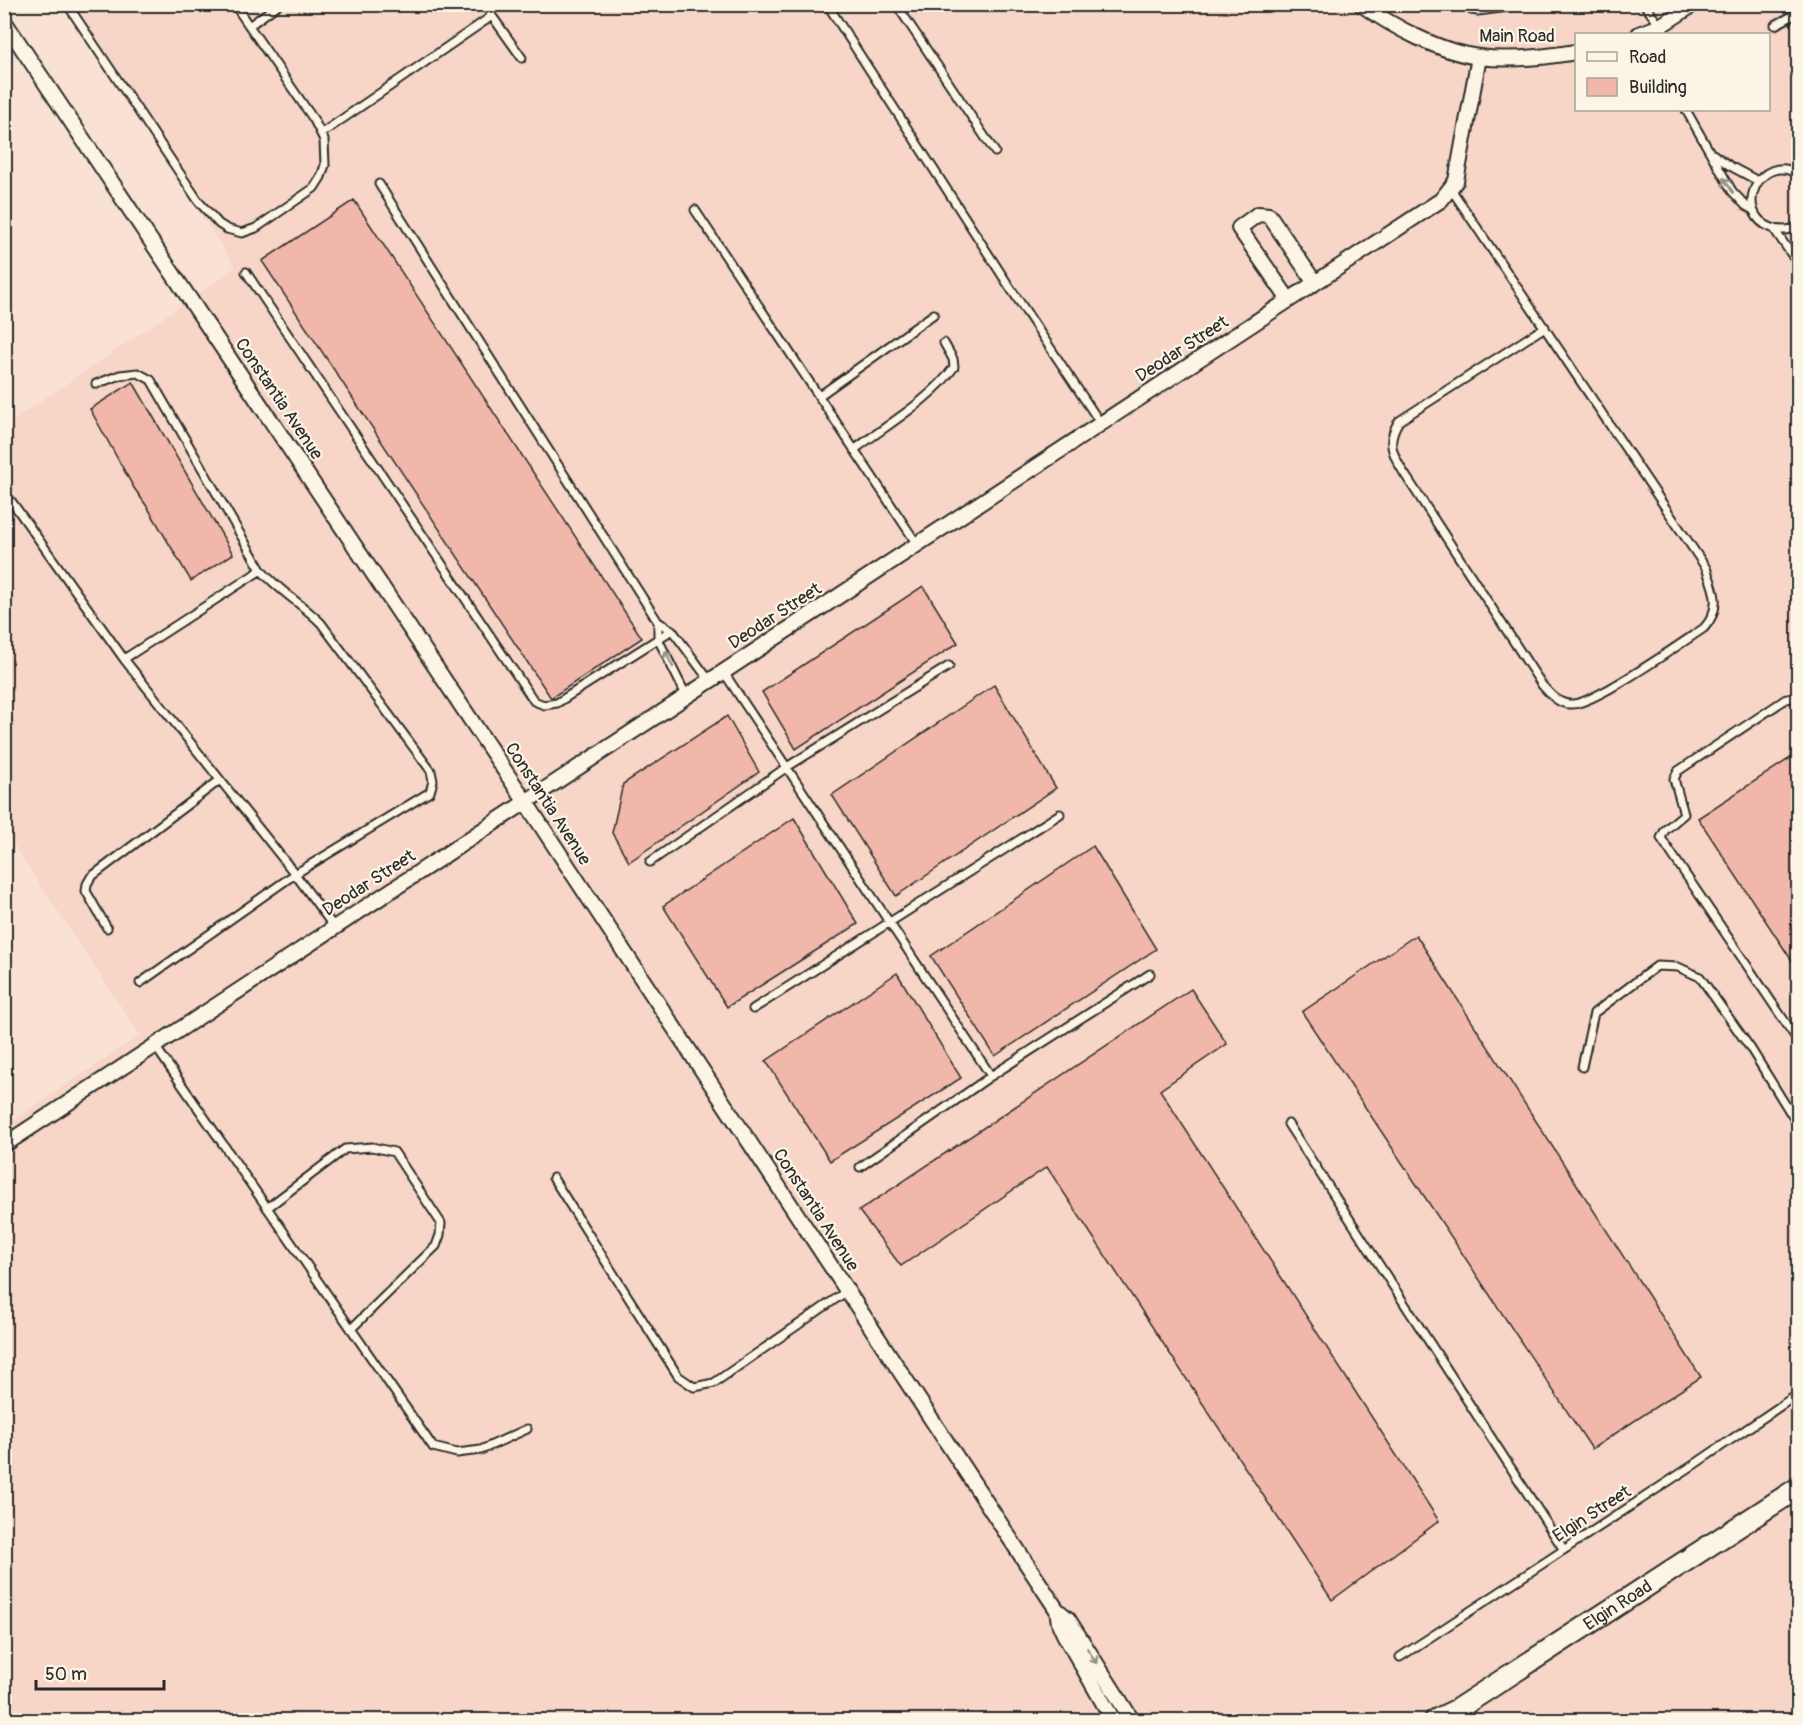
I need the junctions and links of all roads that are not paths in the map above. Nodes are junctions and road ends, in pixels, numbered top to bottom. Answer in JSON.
{"nodes":[{"id":1,"x":67,"y":4,"type":"edge"},
{"id":2,"x":234,"y":4,"type":"edge"},
{"id":3,"x":279,"y":4,"type":"edge"},
{"id":4,"x":485,"y":4,"type":"edge"},
{"id":5,"x":827,"y":4,"type":"edge"},
{"id":6,"x":896,"y":4,"type":"edge"},
{"id":7,"x":1361,"y":4,"type":"edge"},
{"id":8,"x":1466,"y":4,"type":"edge"},
{"id":9,"x":1531,"y":4,"type":"edge"},
{"id":10,"x":1644,"y":4,"type":"edge"},
{"id":11,"x":1694,"y":4,"type":"edge"},
{"id":12,"x":1798,"y":13,"type":"edge"},
{"id":13,"x":492,"y":16,"type":"junction"},
{"id":14,"x":4,"y":21,"type":"edge"},
{"id":15,"x":1776,"y":25,"type":"dead end"},
{"id":16,"x":249,"y":26,"type":"junction"},
{"id":17,"x":1660,"y":26,"type":"junction"},
{"id":18,"x":1644,"y":33,"type":"edge"},
{"id":19,"x":1575,"y":52,"type":"edge"},
{"id":20,"x":1479,"y":57,"type":"junction"},
{"id":21,"x":522,"y":58,"type":"dead end"},
{"id":22,"x":1687,"y":111,"type":"edge"},
{"id":23,"x":322,"y":133,"type":"junction"},
{"id":24,"x":994,"y":152,"type":"dead end"},
{"id":25,"x":1711,"y":152,"type":"junction"},
{"id":26,"x":1798,"y":174,"type":"edge"},
{"id":27,"x":1758,"y":181,"type":"junction"},
{"id":28,"x":379,"y":184,"type":"dead end"},
{"id":29,"x":1451,"y":189,"type":"junction"},
{"id":30,"x":695,"y":210,"type":"dead end"},
{"id":31,"x":1754,"y":210,"type":"junction"},
{"id":32,"x":1798,"y":226,"type":"edge"},
{"id":33,"x":1774,"y":229,"type":"junction"},
{"id":34,"x":1798,"y":264,"type":"edge"},
{"id":35,"x":246,"y":272,"type":"dead end"},
{"id":36,"x":1315,"y":283,"type":"junction"},
{"id":37,"x":1288,"y":300,"type":"junction"},
{"id":38,"x":934,"y":314,"type":"dead end"},
{"id":39,"x":1545,"y":327,"type":"junction"},
{"id":40,"x":944,"y":343,"type":"dead end"},
{"id":41,"x":96,"y":384,"type":"dead end"},
{"id":42,"x":819,"y":396,"type":"junction"},
{"id":43,"x":1101,"y":424,"type":"junction"},
{"id":44,"x":854,"y":450,"type":"junction"},
{"id":45,"x":12,"y":502,"type":"dead end"},
{"id":46,"x":917,"y":544,"type":"junction"},
{"id":47,"x":261,"y":570,"type":"junction"},
{"id":48,"x":658,"y":622,"type":"junction"},
{"id":49,"x":672,"y":630,"type":"junction"},
{"id":50,"x":658,"y":639,"type":"junction"},
{"id":51,"x":124,"y":659,"type":"junction"},
{"id":52,"x":949,"y":666,"type":"dead end"},
{"id":53,"x":723,"y":671,"type":"junction"},
{"id":54,"x":709,"y":680,"type":"junction"},
{"id":55,"x":686,"y":695,"type":"junction"},
{"id":56,"x":1798,"y":701,"type":"edge"},
{"id":57,"x":787,"y":767,"type":"junction"},
{"id":58,"x":220,"y":780,"type":"junction"},
{"id":59,"x":525,"y":801,"type":"junction"},
{"id":60,"x":1060,"y":814,"type":"dead end"},
{"id":61,"x":650,"y":862,"type":"dead end"},
{"id":62,"x":294,"y":874,"type":"junction"},
{"id":63,"x":889,"y":922,"type":"junction"},
{"id":64,"x":334,"y":927,"type":"junction"},
{"id":65,"x":107,"y":928,"type":"dead end"},
{"id":66,"x":1150,"y":974,"type":"dead end"},
{"id":67,"x":140,"y":983,"type":"dead end"},
{"id":68,"x":753,"y":1009,"type":"dead end"},
{"id":69,"x":1798,"y":1041,"type":"edge"},
{"id":70,"x":155,"y":1046,"type":"junction"},
{"id":71,"x":1582,"y":1067,"type":"dead end"},
{"id":72,"x":991,"y":1076,"type":"junction"},
{"id":73,"x":1288,"y":1125,"type":"dead end"},
{"id":74,"x":1798,"y":1125,"type":"edge"},
{"id":75,"x":4,"y":1145,"type":"edge"},
{"id":76,"x":860,"y":1167,"type":"dead end"},
{"id":77,"x":553,"y":1178,"type":"dead end"},
{"id":78,"x":267,"y":1208,"type":"junction"},
{"id":79,"x":847,"y":1291,"type":"junction"},
{"id":80,"x":351,"y":1329,"type":"junction"},
{"id":81,"x":1798,"y":1394,"type":"edge"},
{"id":82,"x":527,"y":1429,"type":"dead end"},
{"id":83,"x":1798,"y":1488,"type":"edge"},
{"id":84,"x":1564,"y":1550,"type":"junction"},
{"id":85,"x":1057,"y":1610,"type":"junction"},
{"id":86,"x":1400,"y":1657,"type":"dead end"},
{"id":87,"x":1113,"y":1720,"type":"edge"},
{"id":88,"x":1132,"y":1720,"type":"edge"},
{"id":89,"x":1435,"y":1720,"type":"edge"}],
"edges":[{"from":1,"to":23,"type":"lane"},
{"from":2,"to":16,"type":"lane"},
{"from":3,"to":16,"type":"lane"},
{"from":4,"to":13,"type":"lane"},
{"from":5,"to":43,"type":"lane"},
{"from":6,"to":24,"type":"lane"},
{"from":7,"to":20,"type":"street","name":"Main Road"},
{"from":8,"to":9,"type":"lane"},
{"from":10,"to":17,"type":"lane"},
{"from":11,"to":17,"type":"street"},
{"from":12,"to":15,"type":"lane"},
{"from":13,"to":21,"type":"lane"},
{"from":13,"to":23,"type":"lane"},
{"from":14,"to":59,"type":"street","name":"Constantia Avenue"},
{"from":16,"to":23,"type":"lane"},
{"from":17,"to":18,"type":"street"},
{"from":19,"to":20,"type":"street","name":"Main Road"},
{"from":20,"to":29,"type":"street"},
{"from":22,"to":25,"type":"lane"},
{"from":25,"to":27,"type":"lane"},
{"from":31,"to":25,"type":"lane","one_way":true},
{"from":26,"to":27,"type":"lane"},
{"from":27,"to":31,"type":"lane"},
{"from":28,"to":48,"type":"lane"},
{"from":29,"to":36,"type":"street","name":"Deodar Street"},
{"from":29,"to":39,"type":"lane"},
{"from":30,"to":42,"type":"lane"},
{"from":31,"to":33,"type":"lane"},
{"from":32,"to":33,"type":"lane"},
{"from":33,"to":34,"type":"lane"},
{"from":35,"to":50,"type":"lane"},
{"from":36,"to":37,"type":"street","name":"Deodar Street"},
{"from":36,"to":37,"type":"street"},
{"from":37,"to":43,"type":"street","name":"Deodar Street"},
{"from":38,"to":42,"type":"lane"},
{"from":39,"to":39,"type":"lane"},
{"from":40,"to":44,"type":"lane"},
{"from":41,"to":47,"type":"lane"},
{"from":42,"to":44,"type":"lane"},
{"from":43,"to":46,"type":"street","name":"Deodar Street"},
{"from":44,"to":46,"type":"lane"},
{"from":45,"to":51,"type":"lane"},
{"from":46,"to":53,"type":"street","name":"Deodar Street"},
{"from":47,"to":51,"type":"lane"},
{"from":47,"to":62,"type":"lane"},
{"from":48,"to":49,"type":"lane"},
{"from":48,"to":50,"type":"lane"},
{"from":49,"to":50,"type":"lane"},
{"from":49,"to":54,"type":"lane"},
{"from":55,"to":50,"type":"lane","one_way":true},
{"from":51,"to":58,"type":"lane"},
{"from":52,"to":57,"type":"lane"},
{"from":53,"to":54,"type":"street","name":"Deodar Street"},
{"from":53,"to":57,"type":"lane"},
{"from":54,"to":55,"type":"street","name":"Deodar Street"},
{"from":55,"to":59,"type":"street","name":"Deodar Street"},
{"from":56,"to":69,"type":"lane"},
{"from":57,"to":61,"type":"lane"},
{"from":57,"to":63,"type":"lane"},
{"from":58,"to":62,"type":"lane"},
{"from":58,"to":65,"type":"lane"},
{"from":59,"to":64,"type":"street","name":"Deodar Street"},
{"from":59,"to":79,"type":"street","name":"Constantia Avenue"},
{"from":60,"to":63,"type":"lane"},
{"from":62,"to":64,"type":"lane"},
{"from":62,"to":67,"type":"lane"},
{"from":63,"to":68,"type":"lane"},
{"from":63,"to":72,"type":"lane"},
{"from":64,"to":70,"type":"street","name":"Deodar Street"},
{"from":66,"to":72,"type":"lane"},
{"from":70,"to":75,"type":"street","name":"Deodar Street"},
{"from":70,"to":78,"type":"lane"},
{"from":71,"to":74,"type":"lane"},
{"from":72,"to":76,"type":"lane"},
{"from":73,"to":84,"type":"lane"},
{"from":77,"to":79,"type":"lane"},
{"from":78,"to":80,"type":"lane"},
{"from":78,"to":80,"type":"lane"},
{"from":79,"to":85,"type":"street","name":"Constantia Avenue"},
{"from":80,"to":82,"type":"lane"},
{"from":81,"to":84,"type":"lane","name":"Elgin Street"},
{"from":83,"to":89,"type":"street","name":"Elgin Road"},
{"from":84,"to":86,"type":"lane","name":"Elgin Street"},
{"from":85,"to":87,"type":"street","name":"Constantia Avenue"},
{"from":85,"to":88,"type":"street","name":"Constantia Avenue","one_way":true}]}
